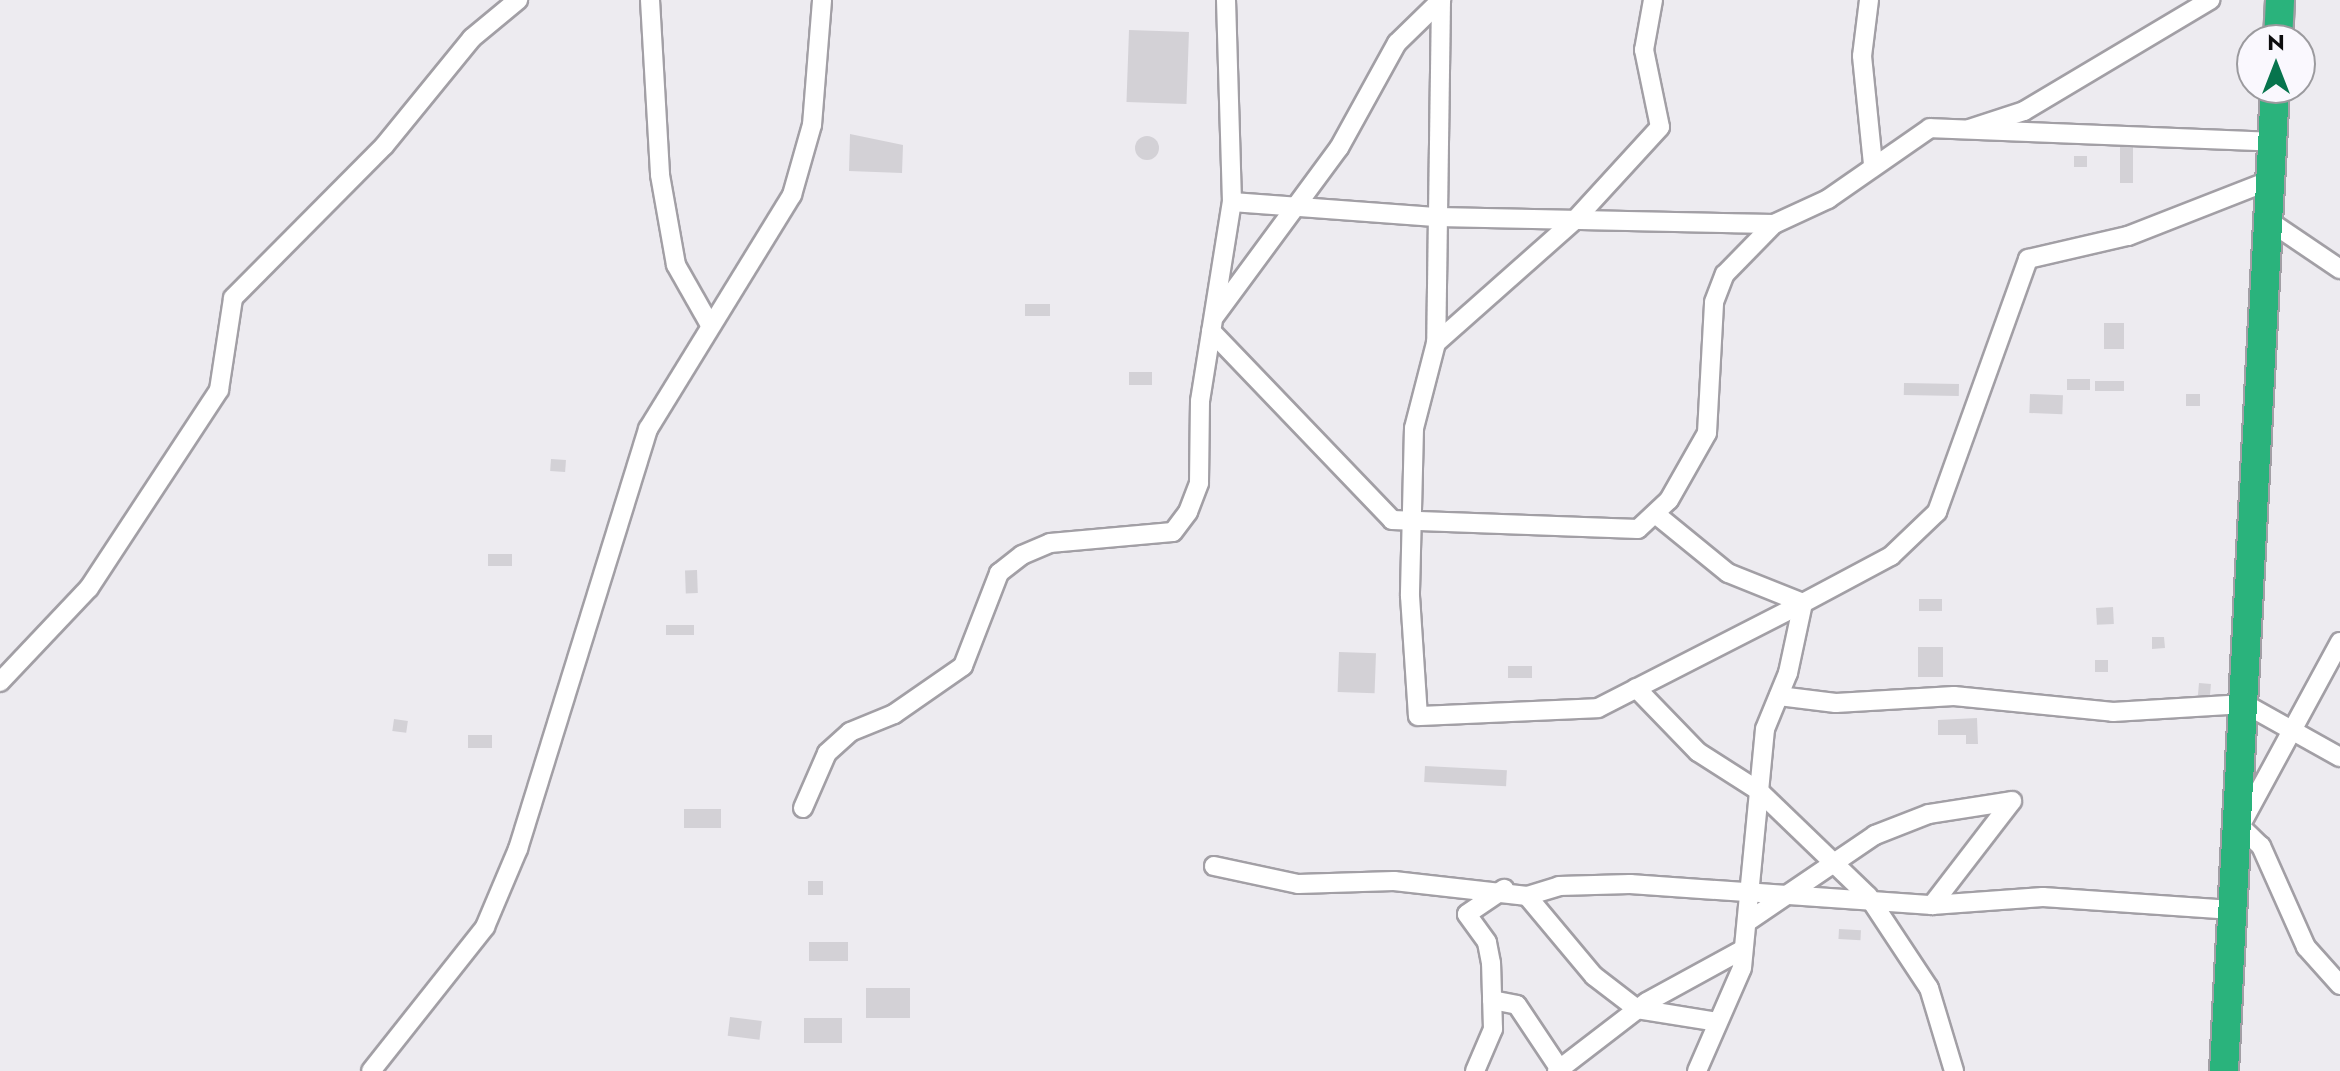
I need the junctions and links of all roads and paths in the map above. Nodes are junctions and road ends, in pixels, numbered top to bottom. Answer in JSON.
{"nodes":[{"id":1,"x":518,"y":0,"type":"edge"},
{"id":2,"x":650,"y":0,"type":"edge"},
{"id":3,"x":822,"y":0,"type":"edge"},
{"id":4,"x":1226,"y":0,"type":"edge"},
{"id":5,"x":1441,"y":0,"type":"edge"},
{"id":6,"x":1653,"y":0,"type":"edge"},
{"id":7,"x":1869,"y":0,"type":"edge"},
{"id":8,"x":2210,"y":0,"type":"edge"},
{"id":9,"x":2280,"y":0,"type":"edge"},
{"id":10,"x":2279,"y":24,"type":"edge"},
{"id":11,"x":2274,"y":104,"type":"edge"},
{"id":12,"x":1962,"y":131,"type":"junction"},
{"id":13,"x":2273,"y":142,"type":"junction"},
{"id":14,"x":1873,"y":165,"type":"junction"},
{"id":15,"x":2271,"y":180,"type":"junction"},
{"id":16,"x":1232,"y":202,"type":"junction"},
{"id":17,"x":1298,"y":208,"type":"junction"},
{"id":18,"x":1438,"y":217,"type":"junction"},
{"id":19,"x":1574,"y":221,"type":"junction"},
{"id":20,"x":2269,"y":221,"type":"junction"},
{"id":21,"x":1774,"y":224,"type":"junction"},
{"id":22,"x":2340,"y":269,"type":"edge"},
{"id":23,"x":709,"y":323,"type":"junction"},
{"id":24,"x":1212,"y":324,"type":"junction"},
{"id":25,"x":1436,"y":343,"type":"junction"},
{"id":26,"x":1658,"y":516,"type":"junction"},
{"id":27,"x":1411,"y":521,"type":"junction"},
{"id":28,"x":1803,"y":603,"type":"junction"},
{"id":29,"x":2340,"y":642,"type":"edge"},
{"id":30,"x":0,"y":682,"type":"edge"},
{"id":31,"x":1636,"y":688,"type":"junction"},
{"id":32,"x":1779,"y":696,"type":"junction"},
{"id":33,"x":2245,"y":704,"type":"junction"},
{"id":34,"x":2295,"y":733,"type":"junction"},
{"id":35,"x":2340,"y":757,"type":"edge"},
{"id":36,"x":1759,"y":791,"type":"junction"},
{"id":37,"x":803,"y":808,"type":"dead end"},
{"id":38,"x":2240,"y":826,"type":"junction"},
{"id":39,"x":1838,"y":862,"type":"junction"},
{"id":40,"x":1214,"y":866,"type":"dead end"},
{"id":41,"x":1748,"y":887,"type":"junction"},
{"id":42,"x":1504,"y":889,"type":"junction"},
{"id":43,"x":1794,"y":890,"type":"junction"},
{"id":44,"x":1527,"y":896,"type":"junction"},
{"id":45,"x":1868,"y":896,"type":"junction"},
{"id":46,"x":1932,"y":905,"type":"junction"},
{"id":47,"x":2235,"y":910,"type":"junction"},
{"id":48,"x":1747,"y":922,"type":"junction"},
{"id":49,"x":1742,"y":950,"type":"junction"},
{"id":50,"x":2340,"y":985,"type":"edge"},
{"id":51,"x":1492,"y":1000,"type":"junction"},
{"id":52,"x":1637,"y":1009,"type":"junction"},
{"id":53,"x":1717,"y":1022,"type":"junction"},
{"id":54,"x":1559,"y":1070,"type":"edge"},
{"id":55,"x":371,"y":1071,"type":"edge"},
{"id":56,"x":1475,"y":1071,"type":"edge"},
{"id":57,"x":1697,"y":1071,"type":"edge"},
{"id":58,"x":1954,"y":1071,"type":"edge"},
{"id":59,"x":2224,"y":1071,"type":"edge"}],
"edges":[{"from":1,"to":30,"type":"street"},
{"from":2,"to":23,"type":"street"},
{"from":3,"to":23,"type":"street"},
{"from":4,"to":16,"type":"street"},
{"from":5,"to":17,"type":"street"},
{"from":5,"to":18,"type":"street"},
{"from":6,"to":19,"type":"street"},
{"from":7,"to":14,"type":"street"},
{"from":8,"to":12,"type":"street"},
{"from":9,"to":10,"type":"highway"},
{"from":11,"to":13,"type":"highway"},
{"from":12,"to":13,"type":"street"},
{"from":12,"to":14,"type":"street"},
{"from":13,"to":15,"type":"highway"},
{"from":14,"to":21,"type":"street"},
{"from":15,"to":20,"type":"highway"},
{"from":15,"to":28,"type":"street"},
{"from":16,"to":17,"type":"street"},
{"from":16,"to":24,"type":"street"},
{"from":17,"to":18,"type":"street"},
{"from":17,"to":24,"type":"street"},
{"from":18,"to":19,"type":"street"},
{"from":18,"to":25,"type":"street"},
{"from":19,"to":21,"type":"street"},
{"from":19,"to":25,"type":"street"},
{"from":20,"to":22,"type":"street"},
{"from":20,"to":33,"type":"highway"},
{"from":21,"to":26,"type":"street"},
{"from":23,"to":55,"type":"street"},
{"from":24,"to":27,"type":"street"},
{"from":24,"to":37,"type":"street"},
{"from":25,"to":27,"type":"street"},
{"from":26,"to":27,"type":"street"},
{"from":26,"to":28,"type":"street"},
{"from":27,"to":31,"type":"street"},
{"from":28,"to":31,"type":"street"},
{"from":28,"to":32,"type":"street"},
{"from":29,"to":34,"type":"street"},
{"from":31,"to":36,"type":"street"},
{"from":32,"to":33,"type":"street"},
{"from":32,"to":36,"type":"street"},
{"from":33,"to":34,"type":"street"},
{"from":33,"to":38,"type":"highway"},
{"from":34,"to":35,"type":"street"},
{"from":34,"to":38,"type":"street"},
{"from":36,"to":39,"type":"street"},
{"from":36,"to":41,"type":"street"},
{"from":38,"to":47,"type":"highway"},
{"from":38,"to":50,"type":"street"},
{"from":39,"to":43,"type":"street"},
{"from":39,"to":45,"type":"street"},
{"from":39,"to":46,"type":"street"},
{"from":40,"to":42,"type":"street"},
{"from":41,"to":43,"type":"street"},
{"from":41,"to":44,"type":"street"},
{"from":41,"to":48,"type":"street"},
{"from":42,"to":44,"type":"street"},
{"from":42,"to":51,"type":"street"},
{"from":43,"to":45,"type":"street"},
{"from":43,"to":48,"type":"street"},
{"from":44,"to":52,"type":"street"},
{"from":45,"to":46,"type":"street"},
{"from":45,"to":58,"type":"street"},
{"from":46,"to":47,"type":"street"},
{"from":47,"to":59,"type":"highway"},
{"from":48,"to":49,"type":"street"},
{"from":49,"to":52,"type":"street"},
{"from":49,"to":53,"type":"street"},
{"from":51,"to":54,"type":"street"},
{"from":51,"to":56,"type":"street"},
{"from":52,"to":53,"type":"street"},
{"from":52,"to":54,"type":"street"},
{"from":53,"to":57,"type":"street"}]}
